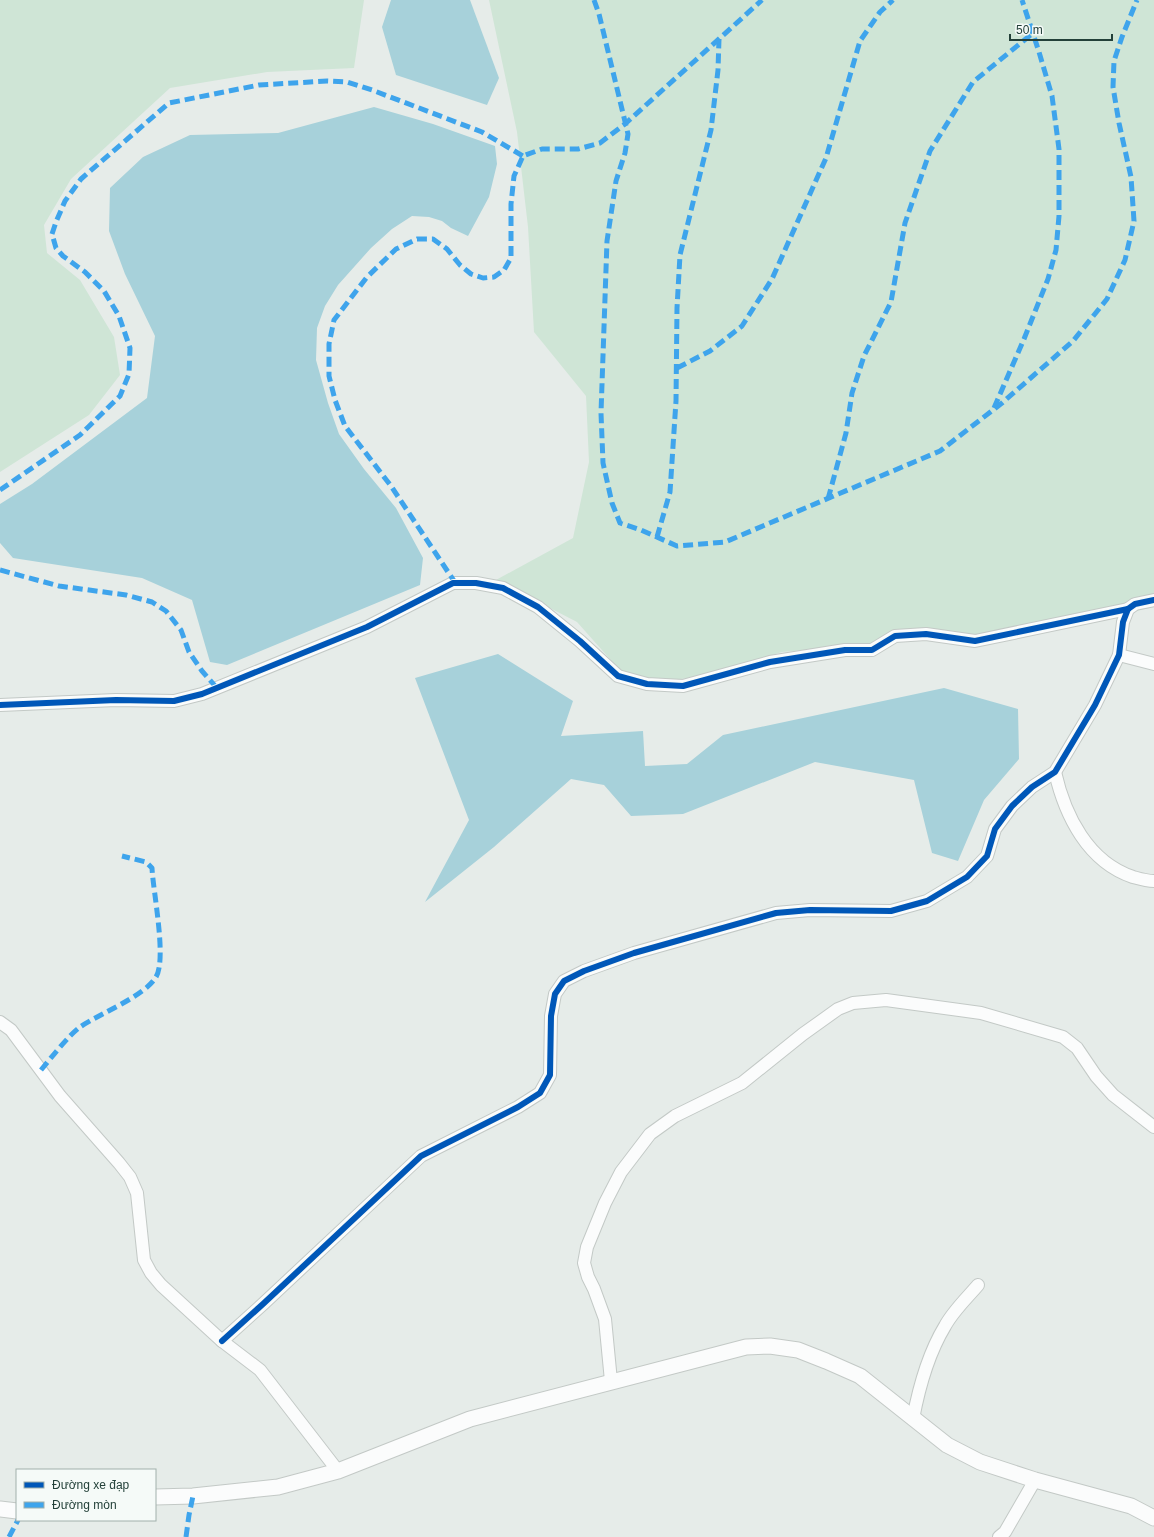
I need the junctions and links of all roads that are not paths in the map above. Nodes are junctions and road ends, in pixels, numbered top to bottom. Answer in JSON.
{"nodes":[{"id":1,"x":1154,"y":600,"type":"edge"},
{"id":2,"x":1128,"y":609,"type":"junction"},
{"id":3,"x":1118,"y":655,"type":"junction"},
{"id":4,"x":1154,"y":664,"type":"edge"},
{"id":5,"x":0,"y":705,"type":"edge"},
{"id":6,"x":1055,"y":772,"type":"junction"},
{"id":7,"x":1154,"y":881,"type":"edge"},
{"id":8,"x":0,"y":1022,"type":"edge"},
{"id":9,"x":1154,"y":1127,"type":"edge"},
{"id":10,"x":978,"y":1285,"type":"dead end"},
{"id":11,"x":222,"y":1341,"type":"junction"},
{"id":12,"x":611,"y":1381,"type":"junction"},
{"id":13,"x":913,"y":1419,"type":"junction"},
{"id":14,"x":338,"y":1471,"type":"junction"},
{"id":15,"x":1035,"y":1480,"type":"junction"},
{"id":16,"x":156,"y":1497,"type":"edge"},
{"id":17,"x":0,"y":1509,"type":"edge"},
{"id":18,"x":16,"y":1511,"type":"edge"},
{"id":19,"x":1154,"y":1518,"type":"edge"},
{"id":20,"x":999,"y":1537,"type":"edge"}],
"edges":[{"from":1,"to":2,"type":"street"},
{"from":2,"to":3,"type":"street"},
{"from":2,"to":5,"type":"street"},
{"from":3,"to":4,"type":"street"},
{"from":3,"to":6,"type":"street"},
{"from":6,"to":7,"type":"street"},
{"from":6,"to":11,"type":"street"},
{"from":8,"to":11,"type":"street"},
{"from":9,"to":12,"type":"street"},
{"from":10,"to":13,"type":"street"},
{"from":11,"to":14,"type":"street"},
{"from":12,"to":13,"type":"street"},
{"from":12,"to":14,"type":"street"},
{"from":13,"to":15,"type":"street"},
{"from":14,"to":16,"type":"street"},
{"from":15,"to":19,"type":"street"},
{"from":15,"to":20,"type":"street"},
{"from":17,"to":18,"type":"street"}]}
